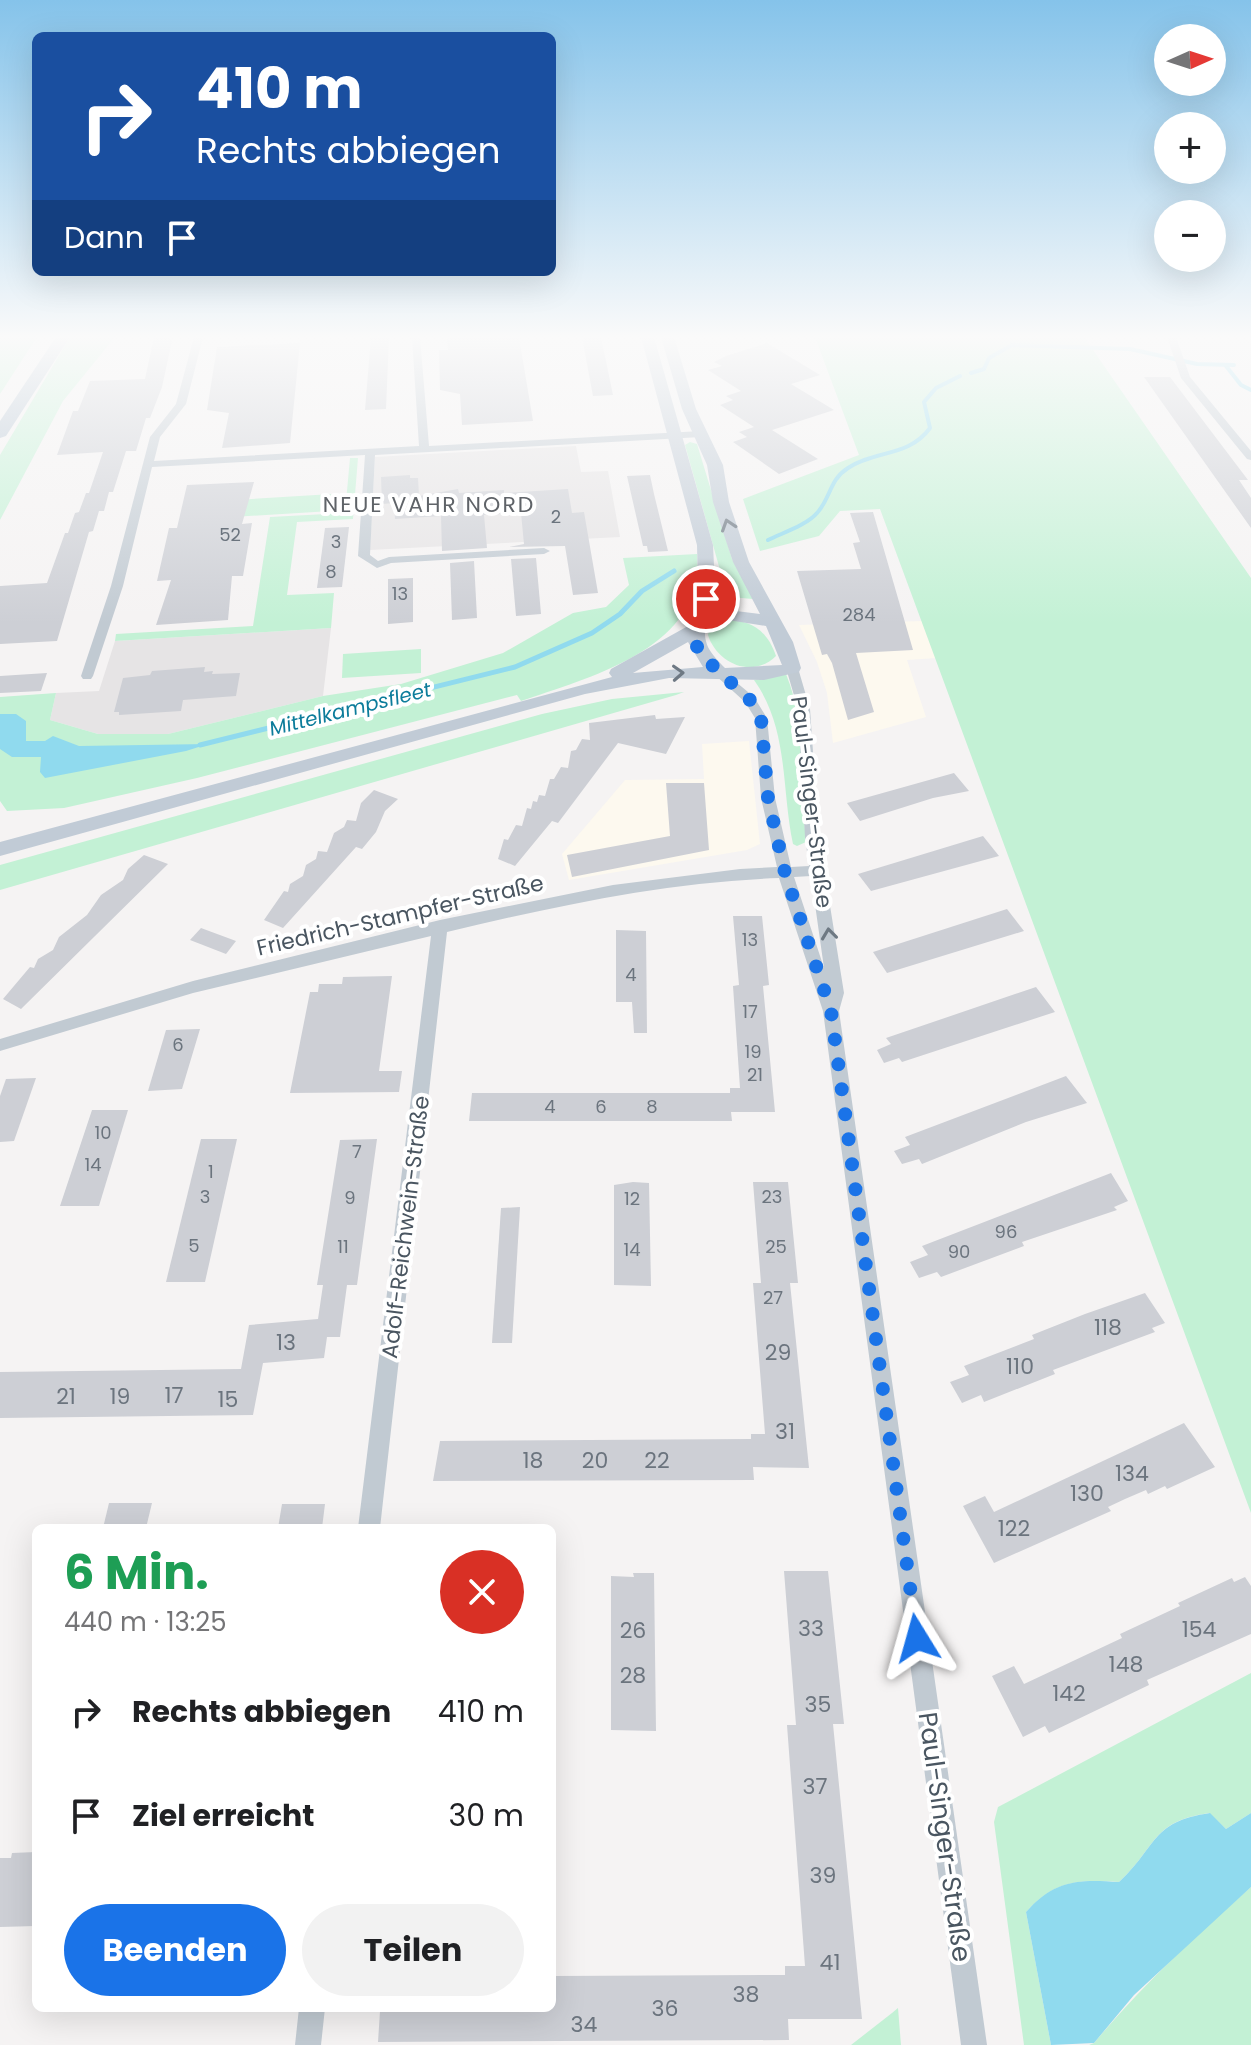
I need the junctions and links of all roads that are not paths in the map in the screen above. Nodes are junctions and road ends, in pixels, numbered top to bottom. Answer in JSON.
{"nodes":[{"id":1,"x":158,"y":432,"type":"edge"},
{"id":2,"x":423,"y":432,"type":"edge"},
{"id":3,"x":1231,"y":432,"type":"edge"},
{"id":4,"x":701,"y":434,"type":"joint"},
{"id":5,"x":675,"y":435,"type":"junction"},
{"id":6,"x":424,"y":449,"type":"junction"},
{"id":7,"x":370,"y":452,"type":"junction"},
{"id":8,"x":1251,"y":457,"type":"edge"},
{"id":9,"x":148,"y":464,"type":"junction"},
{"id":10,"x":544,"y":551,"type":"dead end"},
{"id":11,"x":772,"y":621,"type":"junction"},
{"id":12,"x":694,"y":628,"type":"junction"},
{"id":13,"x":792,"y":668,"type":"junction"},
{"id":14,"x":718,"y":671,"type":"junction"},
{"id":15,"x":87,"y":676,"type":"dead end"},
{"id":16,"x":583,"y":689,"type":"junction"},
{"id":17,"x":0,"y":849,"type":"edge"},
{"id":18,"x":819,"y":871,"type":"junction"},
{"id":19,"x":785,"y":873,"type":"junction"},
{"id":20,"x":440,"y":926,"type":"junction"},
{"id":21,"x":831,"y":1011,"type":"junction"},
{"id":22,"x":0,"y":1045,"type":"edge"},
{"id":23,"x":369,"y":1524,"type":"edge"},
{"id":24,"x":312,"y":2012,"type":"edge"},
{"id":25,"x":308,"y":2045,"type":"edge"},
{"id":26,"x":974,"y":2045,"type":"edge"}],
"edges":[{"from":1,"to":9,"type":"street"},
{"from":2,"to":6,"type":"street"},
{"from":3,"to":8,"type":"street"},
{"from":4,"to":5,"type":"street"},
{"from":11,"to":4,"type":"street","name":"Paul-Singer-Straße","one_way":true},
{"from":5,"to":6,"type":"street"},
{"from":5,"to":12,"type":"street"},
{"from":6,"to":7,"type":"street"},
{"from":7,"to":9,"type":"street"},
{"from":7,"to":10,"type":"street"},
{"from":9,"to":15,"type":"street"},
{"from":11,"to":12,"type":"street"},
{"from":11,"to":13,"type":"street","name":"Paul-Singer-Straße"},
{"from":12,"to":14,"type":"street","name":"Paul-Singer-Straße"},
{"from":12,"to":16,"type":"street"},
{"from":13,"to":14,"type":"street"},
{"from":13,"to":18,"type":"street","name":"Paul-Singer-Straße"},
{"from":16,"to":14,"type":"street","one_way":true},
{"from":14,"to":19,"type":"street","name":"Paul-Singer-Straße"},
{"from":16,"to":17,"type":"street"},
{"from":18,"to":19,"type":"street","name":"Friedrich-Stampfer-Straße"},
{"from":21,"to":18,"type":"street","name":"Paul-Singer-Straße","one_way":true},
{"from":19,"to":20,"type":"street","name":"Friedrich-Stampfer-Straße"},
{"from":19,"to":21,"type":"street","name":"Paul-Singer-Straße"},
{"from":20,"to":22,"type":"street","name":"Friedrich-Stampfer-Straße"},
{"from":20,"to":23,"type":"street","name":"Adolf-Reichwein-Straße"},
{"from":21,"to":26,"type":"street","name":"Paul-Singer-Straße"},
{"from":24,"to":25,"type":"street"}]}
